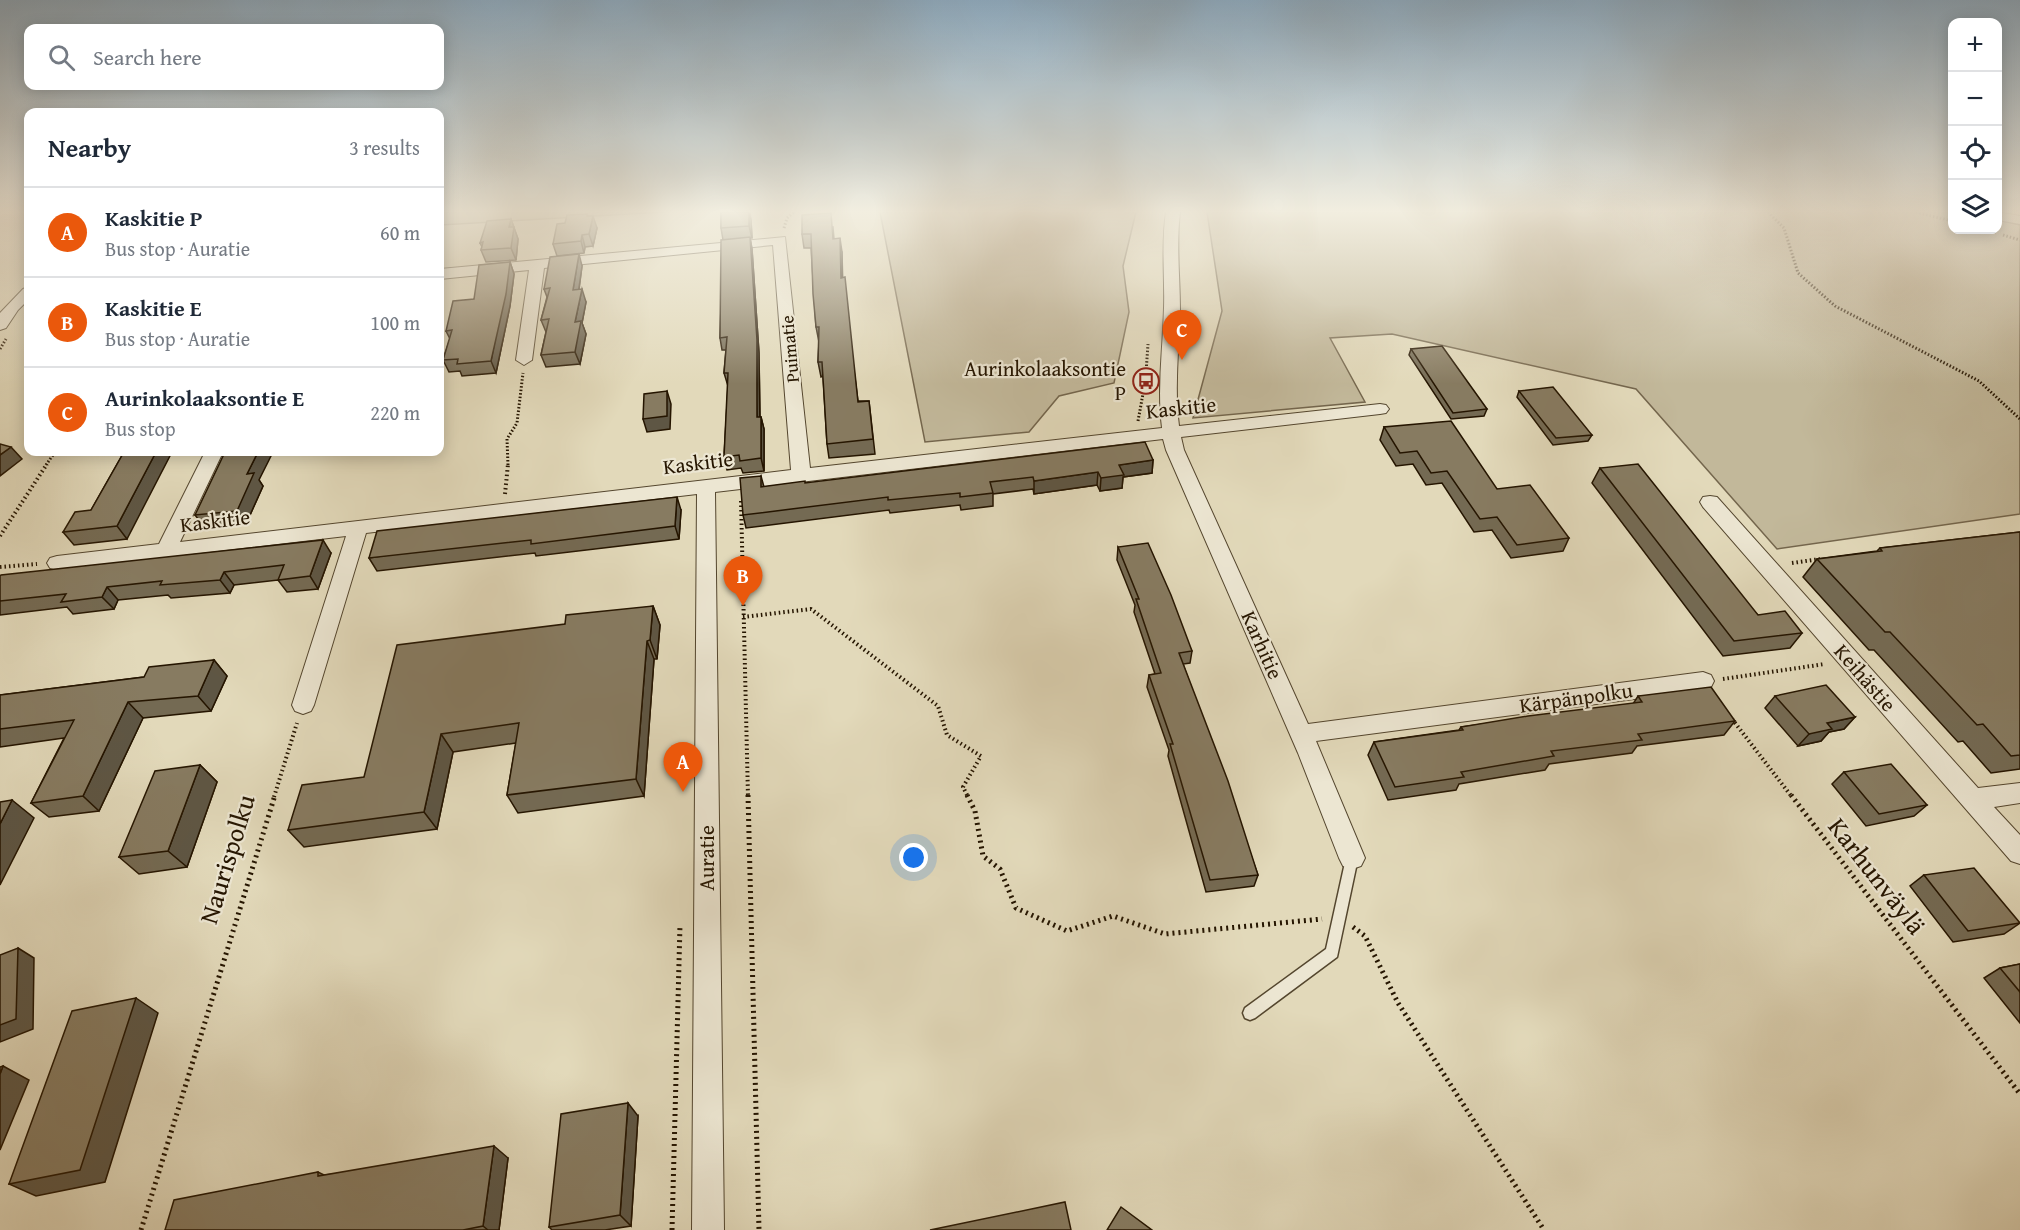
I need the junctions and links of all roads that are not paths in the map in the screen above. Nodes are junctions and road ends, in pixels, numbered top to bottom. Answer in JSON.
{"nodes":[{"id":1,"x":485,"y":269,"type":"edge"},
{"id":2,"x":536,"y":269,"type":"edge"},
{"id":3,"x":783,"y":269,"type":"edge"},
{"id":4,"x":1172,"y":269,"type":"edge"},
{"id":5,"x":444,"y":274,"type":"edge"},
{"id":6,"x":24,"y":295,"type":"edge"},
{"id":7,"x":6,"y":308,"type":"edge"},
{"id":8,"x":0,"y":325,"type":"edge"},
{"id":9,"x":524,"y":360,"type":"road end"},
{"id":10,"x":1380,"y":409,"type":"dead end"},
{"id":11,"x":1171,"y":434,"type":"junction"},
{"id":12,"x":212,"y":456,"type":"edge"},
{"id":13,"x":801,"y":475,"type":"junction"},
{"id":14,"x":706,"y":486,"type":"junction"},
{"id":15,"x":1710,"y":502,"type":"dead end"},
{"id":16,"x":358,"y":528,"type":"junction"},
{"id":17,"x":165,"y":551,"type":"junction"},
{"id":18,"x":57,"y":563,"type":"road end"},
{"id":19,"x":1703,"y":681,"type":"road end"},
{"id":20,"x":303,"y":705,"type":"road end"},
{"id":21,"x":1302,"y":734,"type":"junction"},
{"id":22,"x":2020,"y":793,"type":"edge"},
{"id":23,"x":1972,"y":799,"type":"junction"},
{"id":24,"x":2020,"y":853,"type":"edge"},
{"id":25,"x":1352,"y":858,"type":"joint"},
{"id":26,"x":1250,"y":1013,"type":"dead end"},
{"id":27,"x":708,"y":1230,"type":"edge"}],
"edges":[{"from":1,"to":5,"type":"street","name":"Puimatie"},
{"from":2,"to":9,"type":"street"},
{"from":3,"to":13,"type":"street","name":"Puimatie"},
{"from":4,"to":11,"type":"street","name":"Karhitie"},
{"from":6,"to":7,"type":"street"},
{"from":7,"to":8,"type":"street"},
{"from":10,"to":11,"type":"street","name":"Kaskitie"},
{"from":11,"to":13,"type":"street","name":"Kaskitie"},
{"from":11,"to":21,"type":"street","name":"Karhitie"},
{"from":12,"to":17,"type":"street"},
{"from":13,"to":14,"type":"street","name":"Kaskitie"},
{"from":14,"to":16,"type":"street","name":"Kaskitie"},
{"from":14,"to":27,"type":"street","name":"Auratie"},
{"from":15,"to":23,"type":"street","name":"Keihästie"},
{"from":16,"to":17,"type":"street","name":"Kaskitie"},
{"from":16,"to":20,"type":"street"},
{"from":17,"to":18,"type":"street","name":"Kaskitie"},
{"from":19,"to":21,"type":"street","name":"Kärpänpolku"},
{"from":21,"to":25,"type":"street","name":"Karhitie"},
{"from":22,"to":23,"type":"street"},
{"from":23,"to":24,"type":"street","name":"Keihästie"},
{"from":25,"to":26,"type":"lane"}]}
